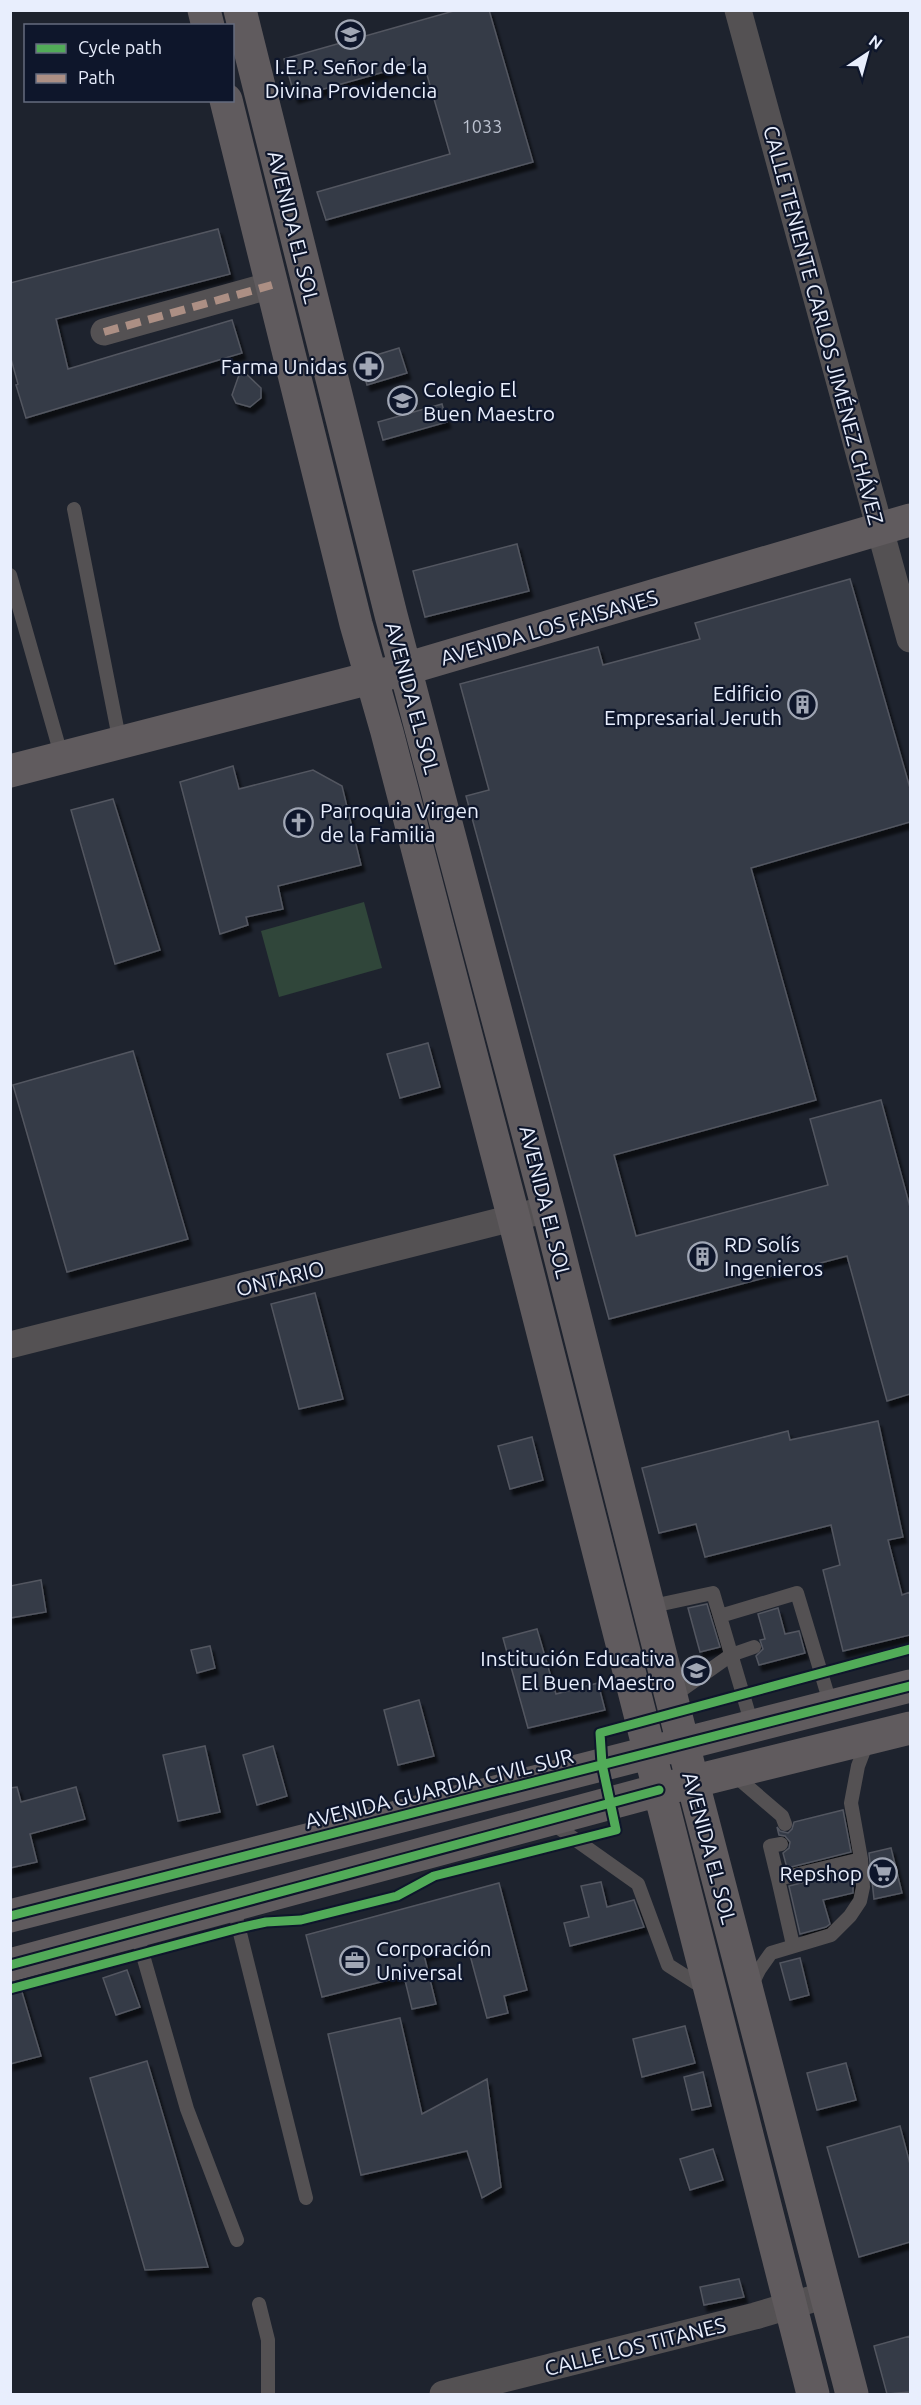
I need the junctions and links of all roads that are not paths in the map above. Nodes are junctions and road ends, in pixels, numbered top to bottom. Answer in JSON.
{"nodes":[{"id":1,"x":240,"y":10,"type":"edge"},
{"id":2,"x":738,"y":10,"type":"edge"},
{"id":3,"x":226,"y":102,"type":"edge"},
{"id":4,"x":272,"y":285,"type":"junction"},
{"id":5,"x":104,"y":332,"type":"dead end"},
{"id":6,"x":74,"y":509,"type":"dead end"},
{"id":7,"x":910,"y":520,"type":"edge"},
{"id":8,"x":879,"y":529,"type":"junction"},
{"id":9,"x":10,"y":575,"type":"edge"},
{"id":10,"x":14,"y":604,"type":"edge"},
{"id":11,"x":910,"y":639,"type":"edge"},
{"id":12,"x":405,"y":669,"type":"junction"},
{"id":13,"x":372,"y":677,"type":"junction"},
{"id":14,"x":120,"y":743,"type":"junction"},
{"id":15,"x":62,"y":758,"type":"junction"},
{"id":16,"x":10,"y":771,"type":"edge"},
{"id":17,"x":548,"y":1209,"type":"junction"},
{"id":18,"x":514,"y":1219,"type":"junction"},
{"id":19,"x":10,"y":1345,"type":"edge"},
{"id":20,"x":606,"y":1587,"type":"junction"},
{"id":21,"x":645,"y":1594,"type":"junction"},
{"id":22,"x":720,"y":1616,"type":"junction"},
{"id":23,"x":754,"y":1647,"type":"dead end"},
{"id":24,"x":731,"y":1655,"type":"junction"},
{"id":25,"x":910,"y":1686,"type":"edge"},
{"id":26,"x":671,"y":1698,"type":"junction"},
{"id":27,"x":831,"y":1706,"type":"junction"},
{"id":28,"x":752,"y":1725,"type":"junction"},
{"id":29,"x":910,"y":1728,"type":"edge"},
{"id":30,"x":869,"y":1738,"type":"junction"},
{"id":31,"x":683,"y":1743,"type":"junction"},
{"id":32,"x":648,"y":1752,"type":"junction"},
{"id":33,"x":732,"y":1773,"type":"junction"},
{"id":34,"x":693,"y":1783,"type":"junction"},
{"id":35,"x":659,"y":1790,"type":"junction"},
{"id":36,"x":548,"y":1820,"type":"junction"},
{"id":37,"x":785,"y":1824,"type":"dead end"},
{"id":38,"x":781,"y":1844,"type":"dead end"},
{"id":39,"x":861,"y":1859,"type":"junction"},
{"id":40,"x":778,"y":1879,"type":"junction"},
{"id":41,"x":233,"y":1905,"type":"junction"},
{"id":42,"x":10,"y":1916,"type":"edge"},
{"id":43,"x":136,"y":1931,"type":"junction"},
{"id":44,"x":793,"y":1945,"type":"junction"},
{"id":45,"x":10,"y":1965,"type":"edge"},
{"id":46,"x":711,"y":1993,"type":"junction"},
{"id":47,"x":748,"y":1994,"type":"junction"},
{"id":48,"x":306,"y":2198,"type":"dead end"},
{"id":49,"x":237,"y":2240,"type":"dead end"},
{"id":50,"x":826,"y":2295,"type":"junction"},
{"id":51,"x":259,"y":2304,"type":"dead end"},
{"id":52,"x":791,"y":2304,"type":"junction"},
{"id":53,"x":268,"y":2394,"type":"edge"},
{"id":54,"x":448,"y":2394,"type":"edge"},
{"id":55,"x":813,"y":2394,"type":"edge"},
{"id":56,"x":852,"y":2394,"type":"edge"}],
"edges":[{"from":1,"to":12,"type":"main road","name":"AVENIDA EL SOL"},
{"from":2,"to":8,"type":"street","name":"CALLE TENIENTE CARLOS JIMÉNEZ CHÁVEZ"},
{"from":3,"to":4,"type":"main road","name":"AVENIDA EL SOL"},
{"from":4,"to":5,"type":"street"},
{"from":4,"to":13,"type":"main road","name":"AVENIDA EL SOL"},
{"from":6,"to":14,"type":"lane"},
{"from":7,"to":8,"type":"main road","name":"AVENIDA LOS FAISANES"},
{"from":8,"to":11,"type":"street","name":"CALLE TENIENTE CARLOS JIMÉNEZ CHÁVEZ"},
{"from":8,"to":12,"type":"main road","name":"AVENIDA LOS FAISANES"},
{"from":9,"to":10,"type":"lane"},
{"from":10,"to":15,"type":"lane"},
{"from":12,"to":13,"type":"main road","name":"AVENIDA LOS FAISANES"},
{"from":12,"to":17,"type":"main road","name":"AVENIDA EL SOL"},
{"from":13,"to":14,"type":"main road","name":"AVENIDA LOS FAISANES"},
{"from":13,"to":18,"type":"main road","name":"AVENIDA EL SOL"},
{"from":14,"to":15,"type":"main road","name":"AVENIDA LOS FAISANES"},
{"from":15,"to":16,"type":"main road","name":"AVENIDA LOS FAISANES"},
{"from":17,"to":18,"type":"street","name":"ONTARIO"},
{"from":17,"to":21,"type":"main road","name":"AVENIDA EL SOL"},
{"from":18,"to":19,"type":"street","name":"ONTARIO"},
{"from":18,"to":20,"type":"main road","name":"AVENIDA EL SOL"},
{"from":20,"to":21,"type":"main road"},
{"from":20,"to":32,"type":"main road","name":"AVENIDA EL SOL"},
{"from":21,"to":22,"type":"lane"},
{"from":21,"to":26,"type":"main road","name":"AVENIDA EL SOL"},
{"from":22,"to":24,"type":"lane"},
{"from":22,"to":27,"type":"lane"},
{"from":23,"to":24,"type":"lane"},
{"from":24,"to":26,"type":"lane"},
{"from":24,"to":28,"type":"lane"},
{"from":25,"to":27,"type":"main road","name":"AVENIDA GUARDIA CIVIL SUR"},
{"from":26,"to":31,"type":"main road","name":"AVENIDA EL SOL"},
{"from":27,"to":28,"type":"main road","name":"AVENIDA GUARDIA CIVIL SUR"},
{"from":28,"to":31,"type":"main road","name":"AVENIDA GUARDIA CIVIL SUR"},
{"from":29,"to":30,"type":"main road"},
{"from":30,"to":33,"type":"main road"},
{"from":30,"to":39,"type":"lane"},
{"from":31,"to":32,"type":"main road","name":"AVENIDA GUARDIA CIVIL SUR"},
{"from":31,"to":34,"type":"main road","name":"AVENIDA EL SOL"},
{"from":32,"to":35,"type":"main road","name":"AVENIDA EL SOL"},
{"from":32,"to":42,"type":"main road","name":"AVENIDA GUARDIA CIVIL SUR"},
{"from":33,"to":34,"type":"main road"},
{"from":33,"to":37,"type":"lane"},
{"from":34,"to":35,"type":"main road"},
{"from":34,"to":47,"type":"main road","name":"AVENIDA EL SOL"},
{"from":35,"to":36,"type":"main road"},
{"from":35,"to":46,"type":"main road","name":"AVENIDA EL SOL"},
{"from":36,"to":41,"type":"main road"},
{"from":36,"to":46,"type":"lane"},
{"from":38,"to":40,"type":"lane"},
{"from":39,"to":40,"type":"lane"},
{"from":39,"to":44,"type":"lane"},
{"from":40,"to":44,"type":"lane"},
{"from":41,"to":43,"type":"main road"},
{"from":41,"to":48,"type":"lane"},
{"from":43,"to":45,"type":"main road"},
{"from":43,"to":49,"type":"lane"},
{"from":44,"to":47,"type":"lane"},
{"from":46,"to":52,"type":"main road","name":"AVENIDA EL SOL"},
{"from":47,"to":50,"type":"main road","name":"AVENIDA EL SOL"},
{"from":50,"to":52,"type":"street","name":"CALLE LOS TITANES"},
{"from":50,"to":56,"type":"main road","name":"AVENIDA EL SOL"},
{"from":51,"to":53,"type":"lane"},
{"from":52,"to":54,"type":"street","name":"CALLE LOS TITANES"},
{"from":52,"to":55,"type":"main road","name":"AVENIDA EL SOL"}]}
